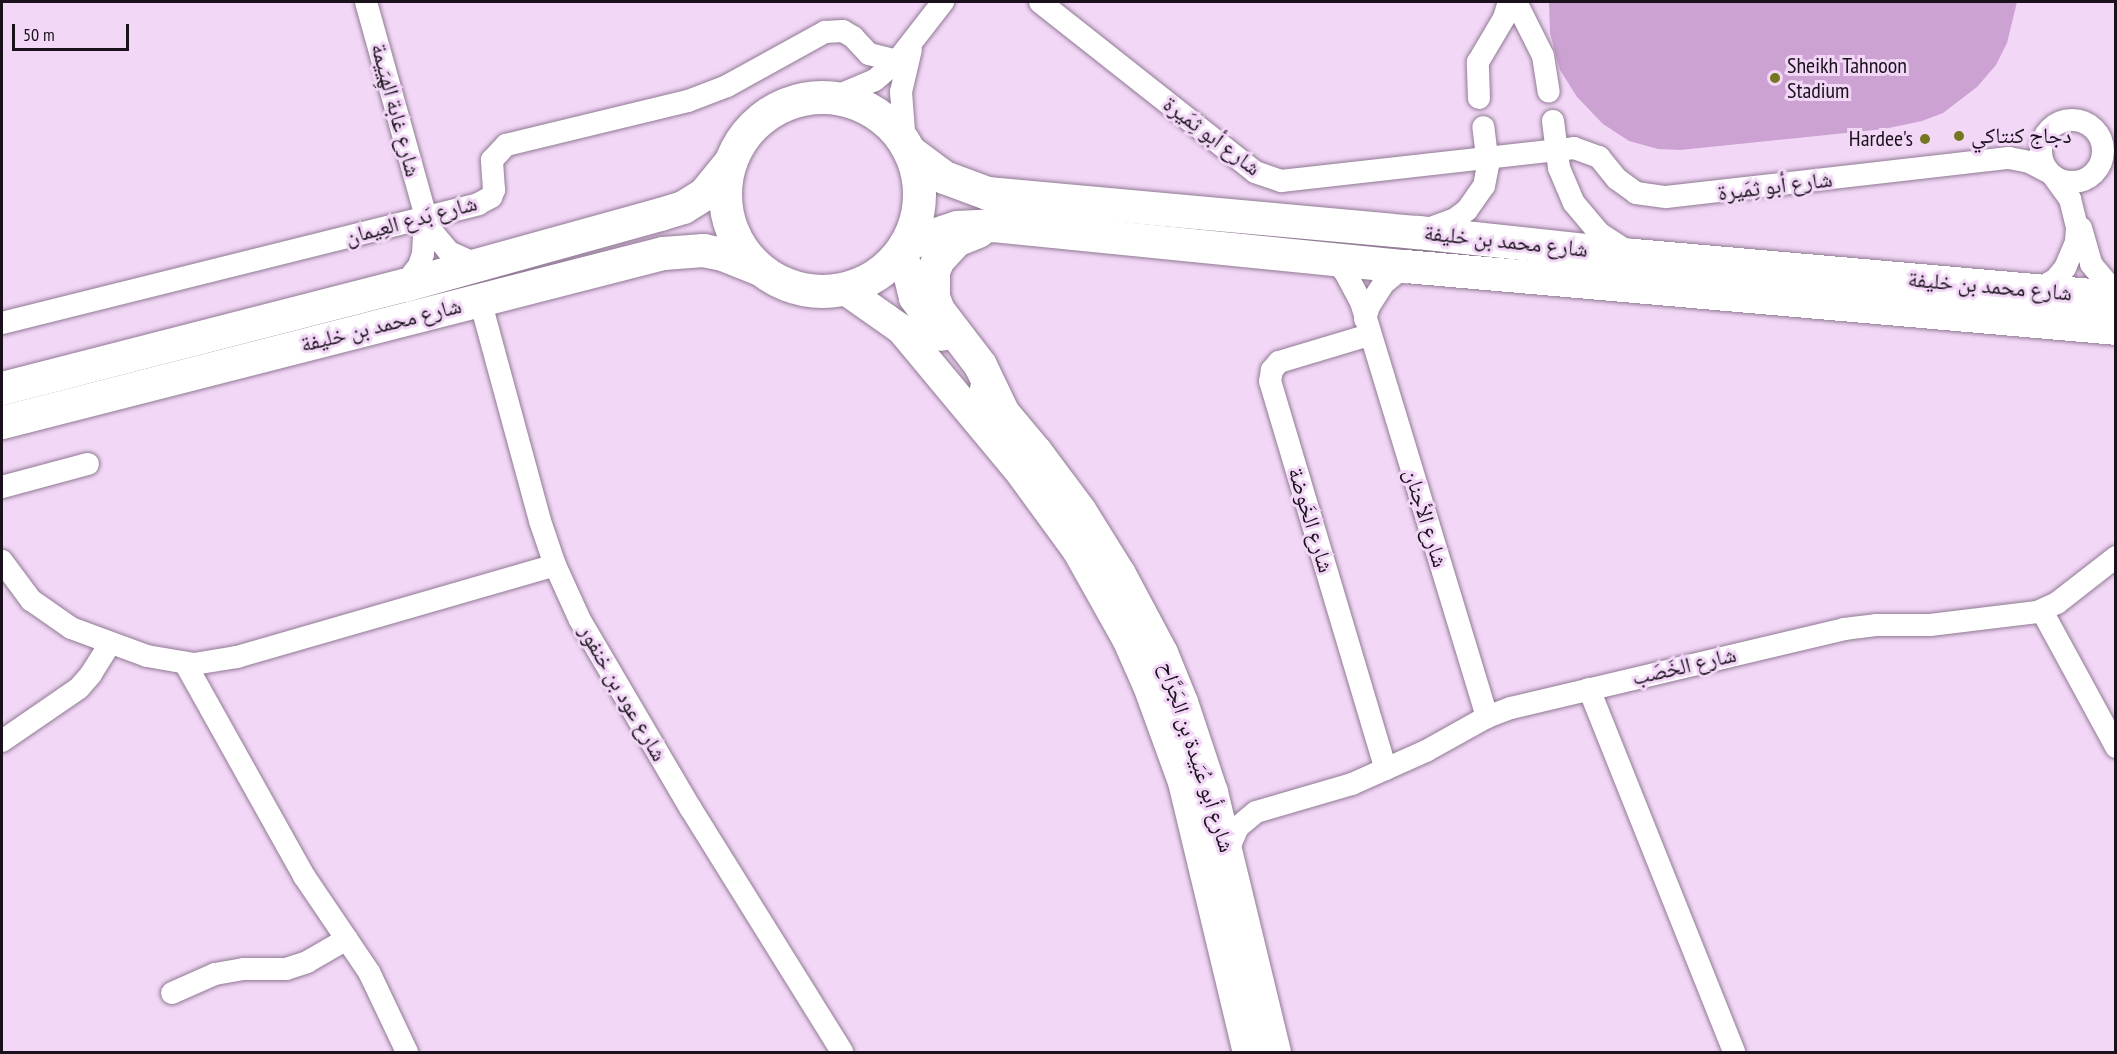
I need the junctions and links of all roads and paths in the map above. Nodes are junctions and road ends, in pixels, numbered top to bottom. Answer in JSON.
{"nodes":[{"id":1,"x":366,"y":2,"type":"edge"},
{"id":2,"x":942,"y":2,"type":"edge"},
{"id":3,"x":1040,"y":2,"type":"edge"},
{"id":4,"x":1509,"y":2,"type":"edge"},
{"id":5,"x":1516,"y":2,"type":"edge"},
{"id":6,"x":1535,"y":41,"type":"junction"},
{"id":7,"x":914,"y":42,"type":"junction"},
{"id":8,"x":1487,"y":45,"type":"junction"},
{"id":9,"x":897,"y":62,"type":"junction"},
{"id":10,"x":1549,"y":92,"type":"dead end"},
{"id":11,"x":835,"y":97,"type":"junction"},
{"id":12,"x":1479,"y":98,"type":"dead end"},
{"id":13,"x":1553,"y":121,"type":"dead end"},
{"id":14,"x":1483,"y":127,"type":"dead end"},
{"id":15,"x":2045,"y":136,"type":"junction"},
{"id":16,"x":907,"y":148,"type":"junction"},
{"id":17,"x":1557,"y":149,"type":"junction"},
{"id":18,"x":1487,"y":158,"type":"junction"},
{"id":19,"x":2009,"y":158,"type":"junction"},
{"id":20,"x":730,"y":162,"type":"junction"},
{"id":21,"x":2095,"y":173,"type":"junction"},
{"id":22,"x":2050,"y":174,"type":"junction"},
{"id":23,"x":1486,"y":182,"type":"junction"},
{"id":24,"x":1571,"y":198,"type":"junction"},
{"id":25,"x":425,"y":218,"type":"junction"},
{"id":26,"x":992,"y":225,"type":"junction"},
{"id":27,"x":2079,"y":227,"type":"junction"},
{"id":28,"x":1418,"y":232,"type":"junction"},
{"id":29,"x":904,"y":246,"type":"junction"},
{"id":30,"x":1634,"y":255,"type":"junction"},
{"id":31,"x":1333,"y":259,"type":"junction"},
{"id":32,"x":478,"y":265,"type":"junction"},
{"id":33,"x":1405,"y":266,"type":"junction"},
{"id":34,"x":760,"y":269,"type":"junction"},
{"id":35,"x":404,"y":285,"type":"junction"},
{"id":36,"x":844,"y":289,"type":"junction"},
{"id":37,"x":2037,"y":290,"type":"junction"},
{"id":38,"x":2115,"y":296,"type":"edge"},
{"id":39,"x":480,"y":300,"type":"junction"},
{"id":40,"x":2,"y":323,"type":"edge"},
{"id":41,"x":1367,"y":327,"type":"junction"},
{"id":42,"x":2115,"y":328,"type":"edge"},
{"id":43,"x":2,"y":388,"type":"edge"},
{"id":44,"x":1000,"y":409,"type":"junction"},
{"id":45,"x":2,"y":422,"type":"edge"},
{"id":46,"x":88,"y":464,"type":"dead end"},
{"id":47,"x":3,"y":488,"type":"edge"},
{"id":48,"x":2115,"y":557,"type":"edge"},
{"id":49,"x":2,"y":561,"type":"edge"},
{"id":50,"x":555,"y":565,"type":"junction"},
{"id":51,"x":2042,"y":610,"type":"junction"},
{"id":52,"x":110,"y":643,"type":"junction"},
{"id":53,"x":185,"y":663,"type":"junction"},
{"id":54,"x":1588,"y":688,"type":"junction"},
{"id":55,"x":1486,"y":717,"type":"junction"},
{"id":56,"x":2,"y":741,"type":"edge"},
{"id":57,"x":2115,"y":747,"type":"edge"},
{"id":58,"x":1386,"y":770,"type":"junction"},
{"id":59,"x":1213,"y":792,"type":"junction"},
{"id":60,"x":1256,"y":812,"type":"junction"},
{"id":61,"x":1229,"y":848,"type":"junction"},
{"id":62,"x":347,"y":939,"type":"junction"},
{"id":63,"x":172,"y":993,"type":"dead end"},
{"id":64,"x":407,"y":1053,"type":"edge"},
{"id":65,"x":842,"y":1053,"type":"edge"},
{"id":66,"x":1248,"y":1053,"type":"edge"},
{"id":67,"x":1276,"y":1053,"type":"edge"},
{"id":68,"x":1734,"y":1053,"type":"edge"}],
"edges":[{"from":1,"to":25,"type":"street","name":"شارع غابة الهِيَيمة"},
{"from":2,"to":7,"type":"street"},
{"from":3,"to":18,"type":"street","name":"شارع أبو ثِمَيرة"},
{"from":4,"to":8,"type":"street"},
{"from":5,"to":6,"type":"street"},
{"from":6,"to":8,"type":"street"},
{"from":6,"to":10,"type":"street"},
{"from":7,"to":9,"type":"street"},
{"from":7,"to":16,"type":"street"},
{"from":8,"to":12,"type":"street"},
{"from":9,"to":11,"type":"street"},
{"from":9,"to":25,"type":"street","name":"شارع بَدع العِيمان"},
{"from":11,"to":16,"type":"highway"},
{"from":11,"to":20,"type":"highway"},
{"from":13,"to":17,"type":"street"},
{"from":14,"to":18,"type":"street"},
{"from":15,"to":19,"type":"street","name":"شارع أبو ثِمَيرة"},
{"from":15,"to":21,"type":"street"},
{"from":15,"to":22,"type":"street"},
{"from":16,"to":28,"type":"highway","name":"شارع محمد بن خليفة"},
{"from":16,"to":29,"type":"highway"},
{"from":17,"to":18,"type":"street","name":"شارع أبو ثِمَيرة"},
{"from":17,"to":19,"type":"street","name":"شارع أبو ثِمَيرة"},
{"from":17,"to":24,"type":"street"},
{"from":18,"to":23,"type":"street"},
{"from":19,"to":22,"type":"street","name":"شارع أبو ثِمَيرة"},
{"from":20,"to":32,"type":"highway","name":"شارع محمد بن خليفة"},
{"from":20,"to":34,"type":"highway"},
{"from":21,"to":22,"type":"street"},
{"from":21,"to":27,"type":"street"},
{"from":22,"to":27,"type":"street"},
{"from":23,"to":24,"type":"street"},
{"from":23,"to":28,"type":"street"},
{"from":24,"to":30,"type":"street"},
{"from":25,"to":32,"type":"street","name":"شارع غابة الهِيَيمة"},
{"from":25,"to":35,"type":"street","name":"شارع غابة الهِيَيمة"},
{"from":25,"to":40,"type":"street","name":"شارع بَدع العِيمان"},
{"from":26,"to":29,"type":"highway","name":"شارع محمد بن خليفة"},
{"from":26,"to":31,"type":"highway","name":"شارع محمد بن خليفة"},
{"from":26,"to":44,"type":"highway"},
{"from":27,"to":37,"type":"street"},
{"from":27,"to":38,"type":"street"},
{"from":28,"to":30,"type":"highway","name":"شارع محمد بن خليفة"},
{"from":29,"to":36,"type":"highway"},
{"from":29,"to":44,"type":"main road","name":"شارع أبو عُبَيدة بن الجَرَّاح"},
{"from":30,"to":37,"type":"highway","name":"شارع محمد بن خليفة"},
{"from":31,"to":33,"type":"highway","name":"شارع محمد بن خليفة"},
{"from":31,"to":41,"type":"street","name":"شارع الأجنان"},
{"from":32,"to":35,"type":"highway","name":"شارع محمد بن خليفة"},
{"from":33,"to":41,"type":"street"},
{"from":33,"to":42,"type":"highway","name":"شارع محمد بن خليفة"},
{"from":34,"to":36,"type":"highway"},
{"from":34,"to":39,"type":"highway","name":"شارع محمد بن خليفة"},
{"from":35,"to":43,"type":"highway","name":"شارع محمد بن خليفة"},
{"from":36,"to":66,"type":"main road","name":"شارع أبو عُبَيدة بن الجَرَّاح"},
{"from":37,"to":38,"type":"highway","name":"شارع محمد بن خليفة"},
{"from":39,"to":45,"type":"highway","name":"شارع محمد بن خليفة"},
{"from":39,"to":50,"type":"street","name":"شارع عود بن خنفور"},
{"from":41,"to":55,"type":"street","name":"شارع الأجنان"},
{"from":41,"to":58,"type":"street","name":"شارع الخَوضة"},
{"from":44,"to":59,"type":"main road","name":"شارع أبو عُبَيدة بن الجَرَّاح"},
{"from":46,"to":47,"type":"street"},
{"from":48,"to":51,"type":"street","name":"شارع الخَصَب"},
{"from":49,"to":52,"type":"street"},
{"from":50,"to":53,"type":"street"},
{"from":50,"to":65,"type":"street","name":"شارع عود بن خنفور"},
{"from":51,"to":54,"type":"street","name":"شارع الخَصَب"},
{"from":51,"to":57,"type":"street"},
{"from":52,"to":53,"type":"street"},
{"from":52,"to":56,"type":"street"},
{"from":53,"to":62,"type":"street"},
{"from":54,"to":55,"type":"street","name":"شارع الخَصَب"},
{"from":54,"to":68,"type":"street"},
{"from":55,"to":58,"type":"street","name":"شارع الخَصَب"},
{"from":58,"to":60,"type":"street","name":"شارع الخَصَب"},
{"from":59,"to":60,"type":"street"},
{"from":59,"to":61,"type":"main road","name":"شارع أبو عُبَيدة بن الجَرَّاح"},
{"from":60,"to":61,"type":"street"},
{"from":61,"to":67,"type":"main road","name":"شارع أبو عُبَيدة بن الجَرَّاح"},
{"from":62,"to":63,"type":"street"},
{"from":62,"to":64,"type":"street"}]}
